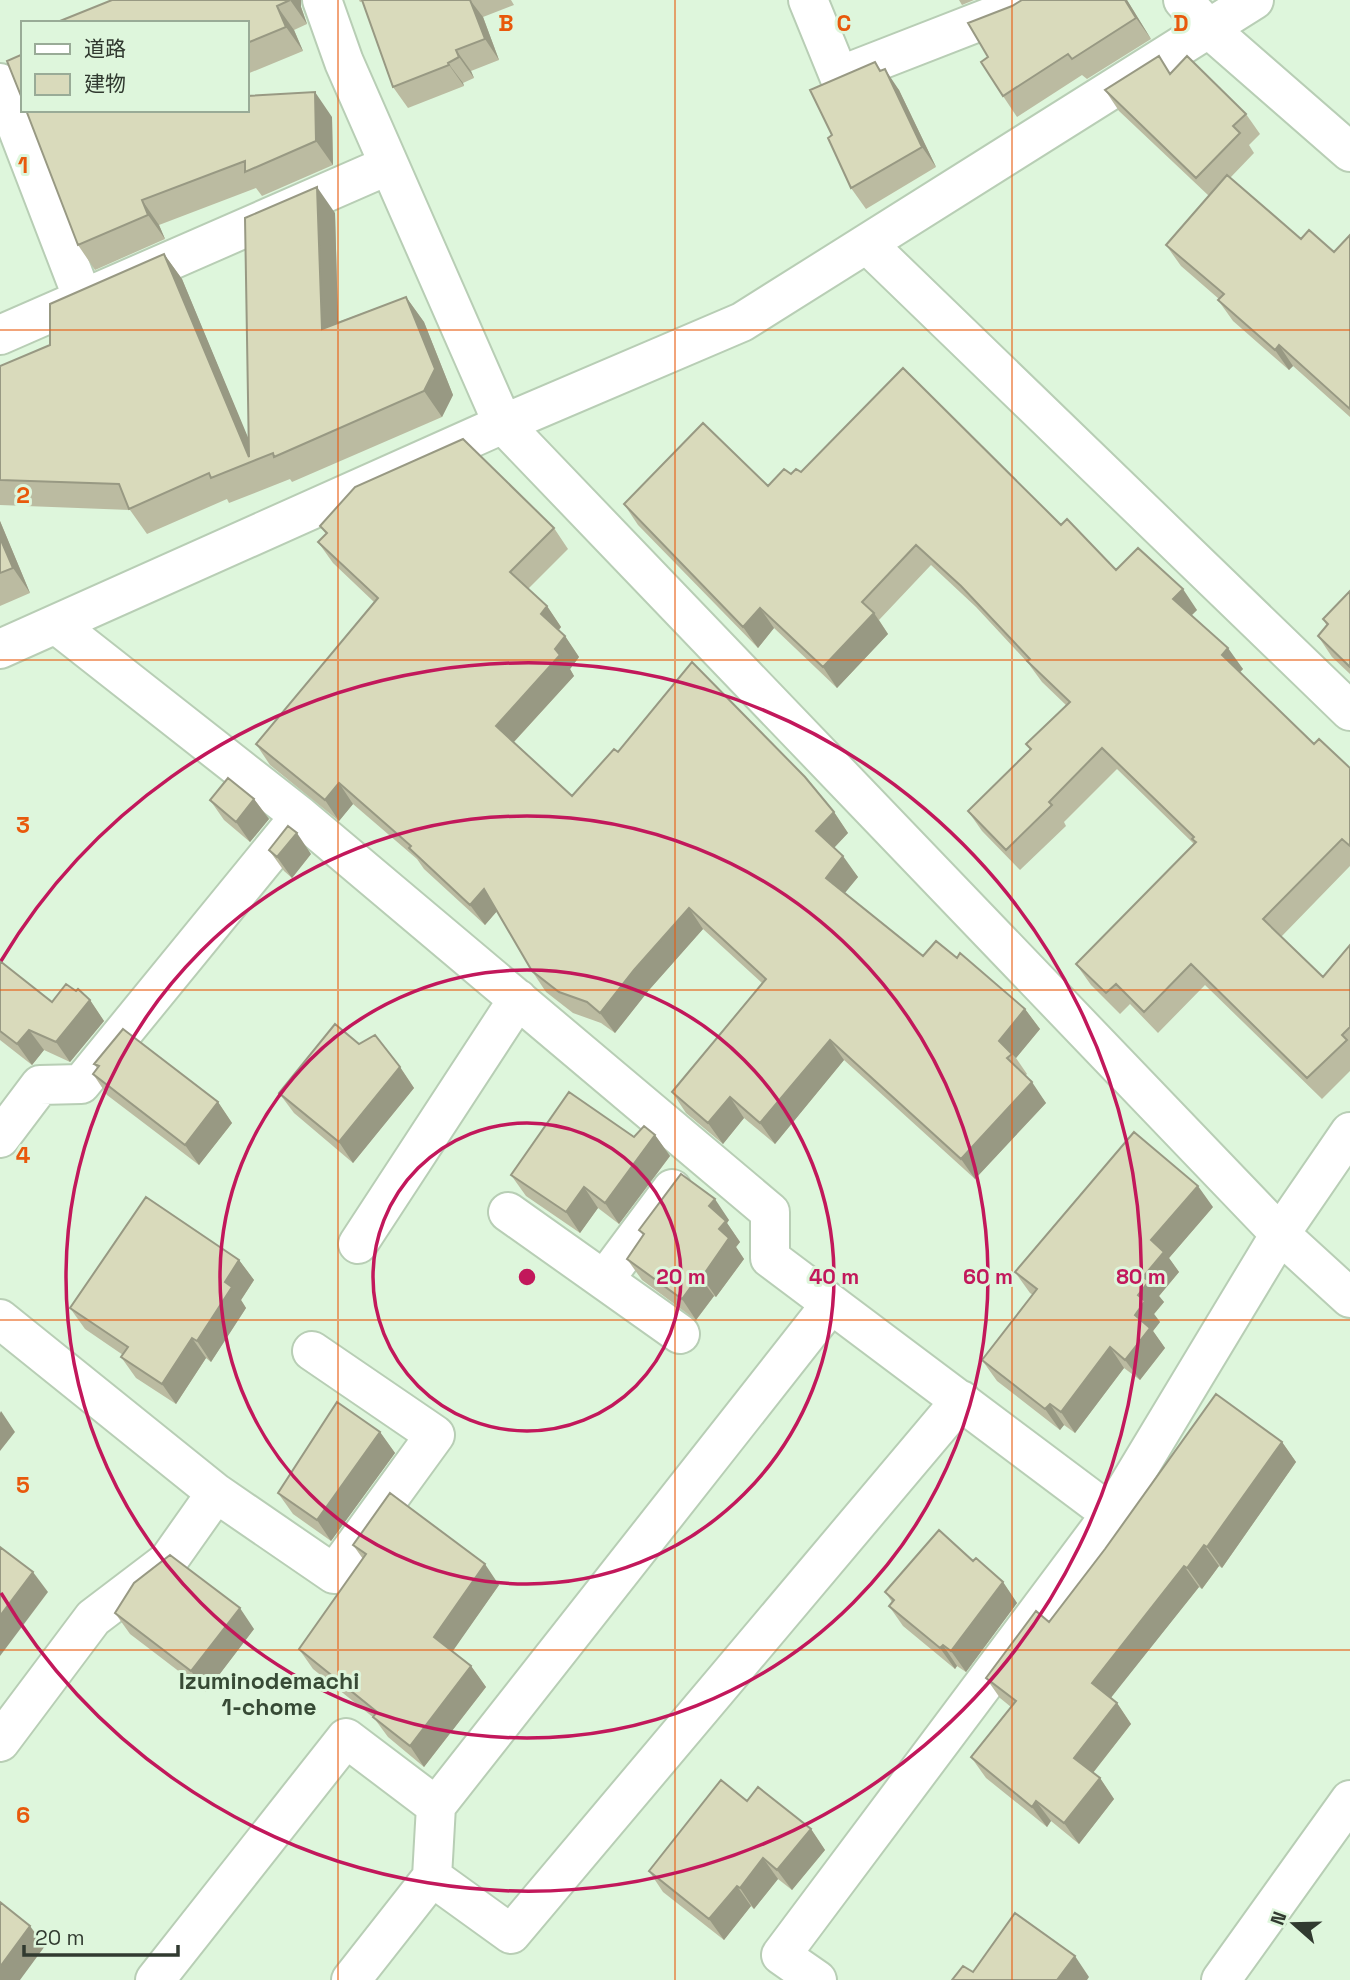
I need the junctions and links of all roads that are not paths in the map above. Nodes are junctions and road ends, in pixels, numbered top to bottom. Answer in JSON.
{"nodes":[{"id":1,"x":322,"y":0,"type":"edge"},
{"id":2,"x":808,"y":0,"type":"edge"},
{"id":3,"x":1029,"y":0,"type":"edge"},
{"id":4,"x":1183,"y":0,"type":"edge"},
{"id":5,"x":1254,"y":0,"type":"edge"},
{"id":6,"x":1208,"y":28,"type":"junction"},
{"id":7,"x":0,"y":83,"type":"edge"},
{"id":8,"x":1350,"y":152,"type":"edge"},
{"id":9,"x":389,"y":165,"type":"junction"},
{"id":10,"x":867,"y":244,"type":"junction"},
{"id":11,"x":83,"y":299,"type":"junction"},
{"id":12,"x":0,"y":335,"type":"edge"},
{"id":13,"x":503,"y":424,"type":"junction"},
{"id":14,"x":57,"y":625,"type":"junction"},
{"id":15,"x":0,"y":649,"type":"edge"},
{"id":16,"x":1350,"y":711,"type":"edge"},
{"id":17,"x":300,"y":816,"type":"junction"},
{"id":18,"x":518,"y":999,"type":"junction"},
{"id":19,"x":1350,"y":1132,"type":"edge"},
{"id":20,"x":0,"y":1138,"type":"edge"},
{"id":21,"x":700,"y":1152,"type":"junction"},
{"id":22,"x":508,"y":1212,"type":"dead end"},
{"id":23,"x":1280,"y":1234,"type":"junction"},
{"id":24,"x":358,"y":1244,"type":"dead end"},
{"id":25,"x":604,"y":1280,"type":"junction"},
{"id":26,"x":1350,"y":1298,"type":"edge"},
{"id":27,"x":831,"y":1304,"type":"junction"},
{"id":28,"x":0,"y":1320,"type":"edge"},
{"id":29,"x":680,"y":1334,"type":"dead end"},
{"id":30,"x":312,"y":1351,"type":"dead end"},
{"id":31,"x":961,"y":1400,"type":"junction"},
{"id":32,"x":216,"y":1493,"type":"junction"},
{"id":33,"x":1111,"y":1514,"type":"junction"},
{"id":34,"x":0,"y":1741,"type":"edge"},
{"id":35,"x":1350,"y":1800,"type":"edge"},
{"id":36,"x":436,"y":1806,"type":"junction"},
{"id":37,"x":432,"y":1877,"type":"junction"},
{"id":38,"x":155,"y":1980,"type":"edge"},
{"id":39,"x":351,"y":1980,"type":"edge"},
{"id":40,"x":817,"y":1980,"type":"edge"},
{"id":41,"x":1221,"y":1980,"type":"edge"}],
"edges":[{"from":1,"to":9,"type":"street"},
{"from":2,"to":3,"type":"street"},
{"from":4,"to":6,"type":"street"},
{"from":5,"to":6,"type":"street"},
{"from":6,"to":8,"type":"street"},
{"from":6,"to":10,"type":"street"},
{"from":7,"to":11,"type":"street"},
{"from":9,"to":11,"type":"street"},
{"from":9,"to":13,"type":"street"},
{"from":10,"to":13,"type":"street"},
{"from":10,"to":16,"type":"street"},
{"from":11,"to":12,"type":"street"},
{"from":13,"to":14,"type":"street"},
{"from":13,"to":23,"type":"street"},
{"from":14,"to":15,"type":"street"},
{"from":14,"to":17,"type":"street"},
{"from":17,"to":18,"type":"street"},
{"from":17,"to":20,"type":"street"},
{"from":18,"to":21,"type":"street"},
{"from":18,"to":24,"type":"street"},
{"from":19,"to":23,"type":"street"},
{"from":21,"to":25,"type":"street"},
{"from":21,"to":27,"type":"street"},
{"from":22,"to":25,"type":"street"},
{"from":23,"to":26,"type":"street"},
{"from":23,"to":33,"type":"street"},
{"from":25,"to":29,"type":"street"},
{"from":27,"to":31,"type":"street"},
{"from":27,"to":36,"type":"street"},
{"from":28,"to":32,"type":"street"},
{"from":30,"to":32,"type":"street"},
{"from":31,"to":33,"type":"street"},
{"from":31,"to":37,"type":"street"},
{"from":32,"to":34,"type":"street"},
{"from":33,"to":40,"type":"street"},
{"from":35,"to":41,"type":"street"},
{"from":36,"to":37,"type":"street"},
{"from":36,"to":38,"type":"street"},
{"from":37,"to":39,"type":"street"}]}
